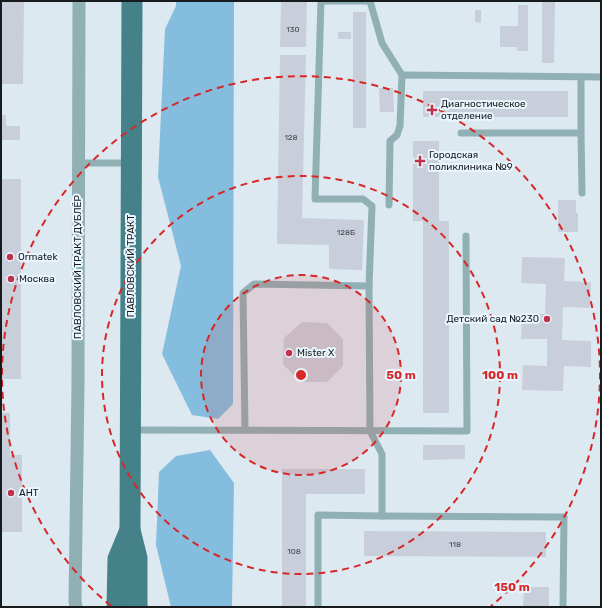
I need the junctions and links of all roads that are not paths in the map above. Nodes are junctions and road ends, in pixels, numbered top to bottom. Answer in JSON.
{"nodes":[{"id":1,"x":80,"y":1,"type":"edge"},
{"id":2,"x":132,"y":1,"type":"edge"},
{"id":3,"x":370,"y":1,"type":"edge"},
{"id":4,"x":402,"y":75,"type":"junction"},
{"id":5,"x":580,"y":77,"type":"junction"},
{"id":6,"x":601,"y":77,"type":"edge"},
{"id":7,"x":461,"y":133,"type":"dead end"},
{"id":8,"x":581,"y":133,"type":"junction"},
{"id":9,"x":131,"y":162,"type":"junction"},
{"id":10,"x":78,"y":163,"type":"junction"},
{"id":11,"x":582,"y":193,"type":"dead end"},
{"id":12,"x":389,"y":205,"type":"dead end"},
{"id":13,"x":466,"y":236,"type":"dead end"},
{"id":14,"x":369,"y":286,"type":"junction"},
{"id":15,"x":130,"y":430,"type":"junction"},
{"id":16,"x":245,"y":430,"type":"junction"},
{"id":17,"x":370,"y":431,"type":"junction"},
{"id":18,"x":382,"y":516,"type":"junction"},
{"id":19,"x":130,"y":530,"type":"junction"},
{"id":20,"x":76,"y":607,"type":"edge"},
{"id":21,"x":118,"y":607,"type":"edge"},
{"id":22,"x":137,"y":607,"type":"edge"},
{"id":23,"x":318,"y":607,"type":"edge"},
{"id":24,"x":563,"y":607,"type":"edge"}],
"edges":[{"from":1,"to":10,"type":"street","name":"ПАВЛОВСКИЙ ТРАКТ ДУБЛЁР"},
{"from":2,"to":9,"type":"main road","name":"ПАВЛОВСКИЙ ТРАКТ"},
{"from":3,"to":4,"type":"lane"},
{"from":3,"to":14,"type":"lane"},
{"from":4,"to":5,"type":"lane"},
{"from":4,"to":12,"type":"lane"},
{"from":5,"to":6,"type":"lane"},
{"from":5,"to":8,"type":"lane"},
{"from":7,"to":8,"type":"lane"},
{"from":8,"to":11,"type":"lane"},
{"from":9,"to":10,"type":"lane"},
{"from":9,"to":15,"type":"main road","name":"ПАВЛОВСКИЙ ТРАКТ"},
{"from":10,"to":20,"type":"street","name":"ПАВЛОВСКИЙ ТРАКТ ДУБЛЁР"},
{"from":13,"to":17,"type":"lane"},
{"from":14,"to":16,"type":"lane"},
{"from":14,"to":17,"type":"lane"},
{"from":15,"to":16,"type":"lane"},
{"from":15,"to":19,"type":"main road","name":"ПАВЛОВСКИЙ ТРАКТ"},
{"from":16,"to":17,"type":"lane"},
{"from":17,"to":18,"type":"lane"},
{"from":18,"to":23,"type":"lane"},
{"from":18,"to":24,"type":"lane"},
{"from":19,"to":21,"type":"main road","name":"ПАВЛОВСКИЙ ТРАКТ"},
{"from":19,"to":22,"type":"main road","name":"ПАВЛОВСКИЙ ТРАКТ"}]}
